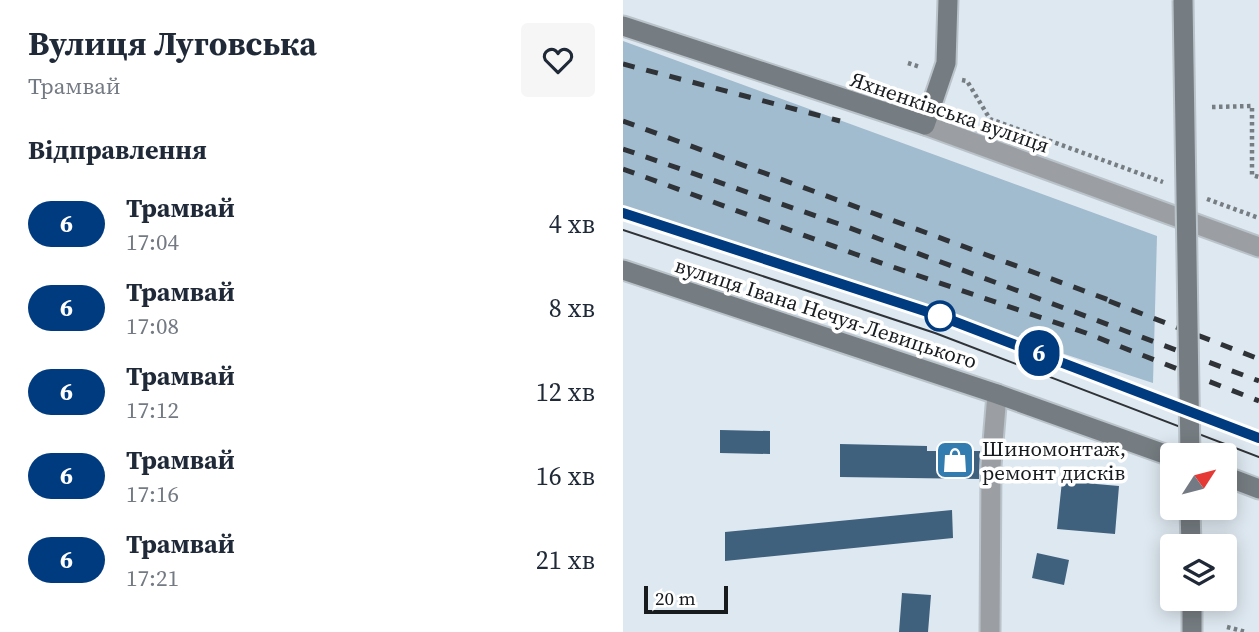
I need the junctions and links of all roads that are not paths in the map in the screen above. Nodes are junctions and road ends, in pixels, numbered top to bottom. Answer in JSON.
{"nodes":[{"id":1,"x":948,"y":0,"type":"edge"},
{"id":2,"x":1183,"y":0,"type":"edge"},
{"id":3,"x":623,"y":26,"type":"edge"},
{"id":4,"x":925,"y":125,"type":"junction"},
{"id":5,"x":1259,"y":247,"type":"edge"},
{"id":6,"x":623,"y":270,"type":"edge"},
{"id":7,"x":997,"y":394,"type":"junction"},
{"id":8,"x":1190,"y":443,"type":"edge"},
{"id":9,"x":1160,"y":452,"type":"edge"},
{"id":10,"x":1237,"y":481,"type":"edge"},
{"id":11,"x":1259,"y":489,"type":"edge"},
{"id":12,"x":1192,"y":611,"type":"edge"},
{"id":13,"x":990,"y":632,"type":"edge"},
{"id":14,"x":1192,"y":632,"type":"edge"}],
"edges":[{"from":1,"to":4,"type":"main road"},
{"from":2,"to":8,"type":"main road","bridge":true},
{"from":3,"to":4,"type":"main road","name":"Яхненківська вулиця"},
{"from":4,"to":5,"type":"street","name":"Яхненківська вулиця"},
{"from":6,"to":7,"type":"main road","name":"вулиця Івана Нечуя-Левицького"},
{"from":7,"to":9,"type":"main road","name":"вулиця Івана Нечуя-Левицького"},
{"from":7,"to":13,"type":"street"},
{"from":10,"to":11,"type":"main road"},
{"from":12,"to":14,"type":"main road"}]}
